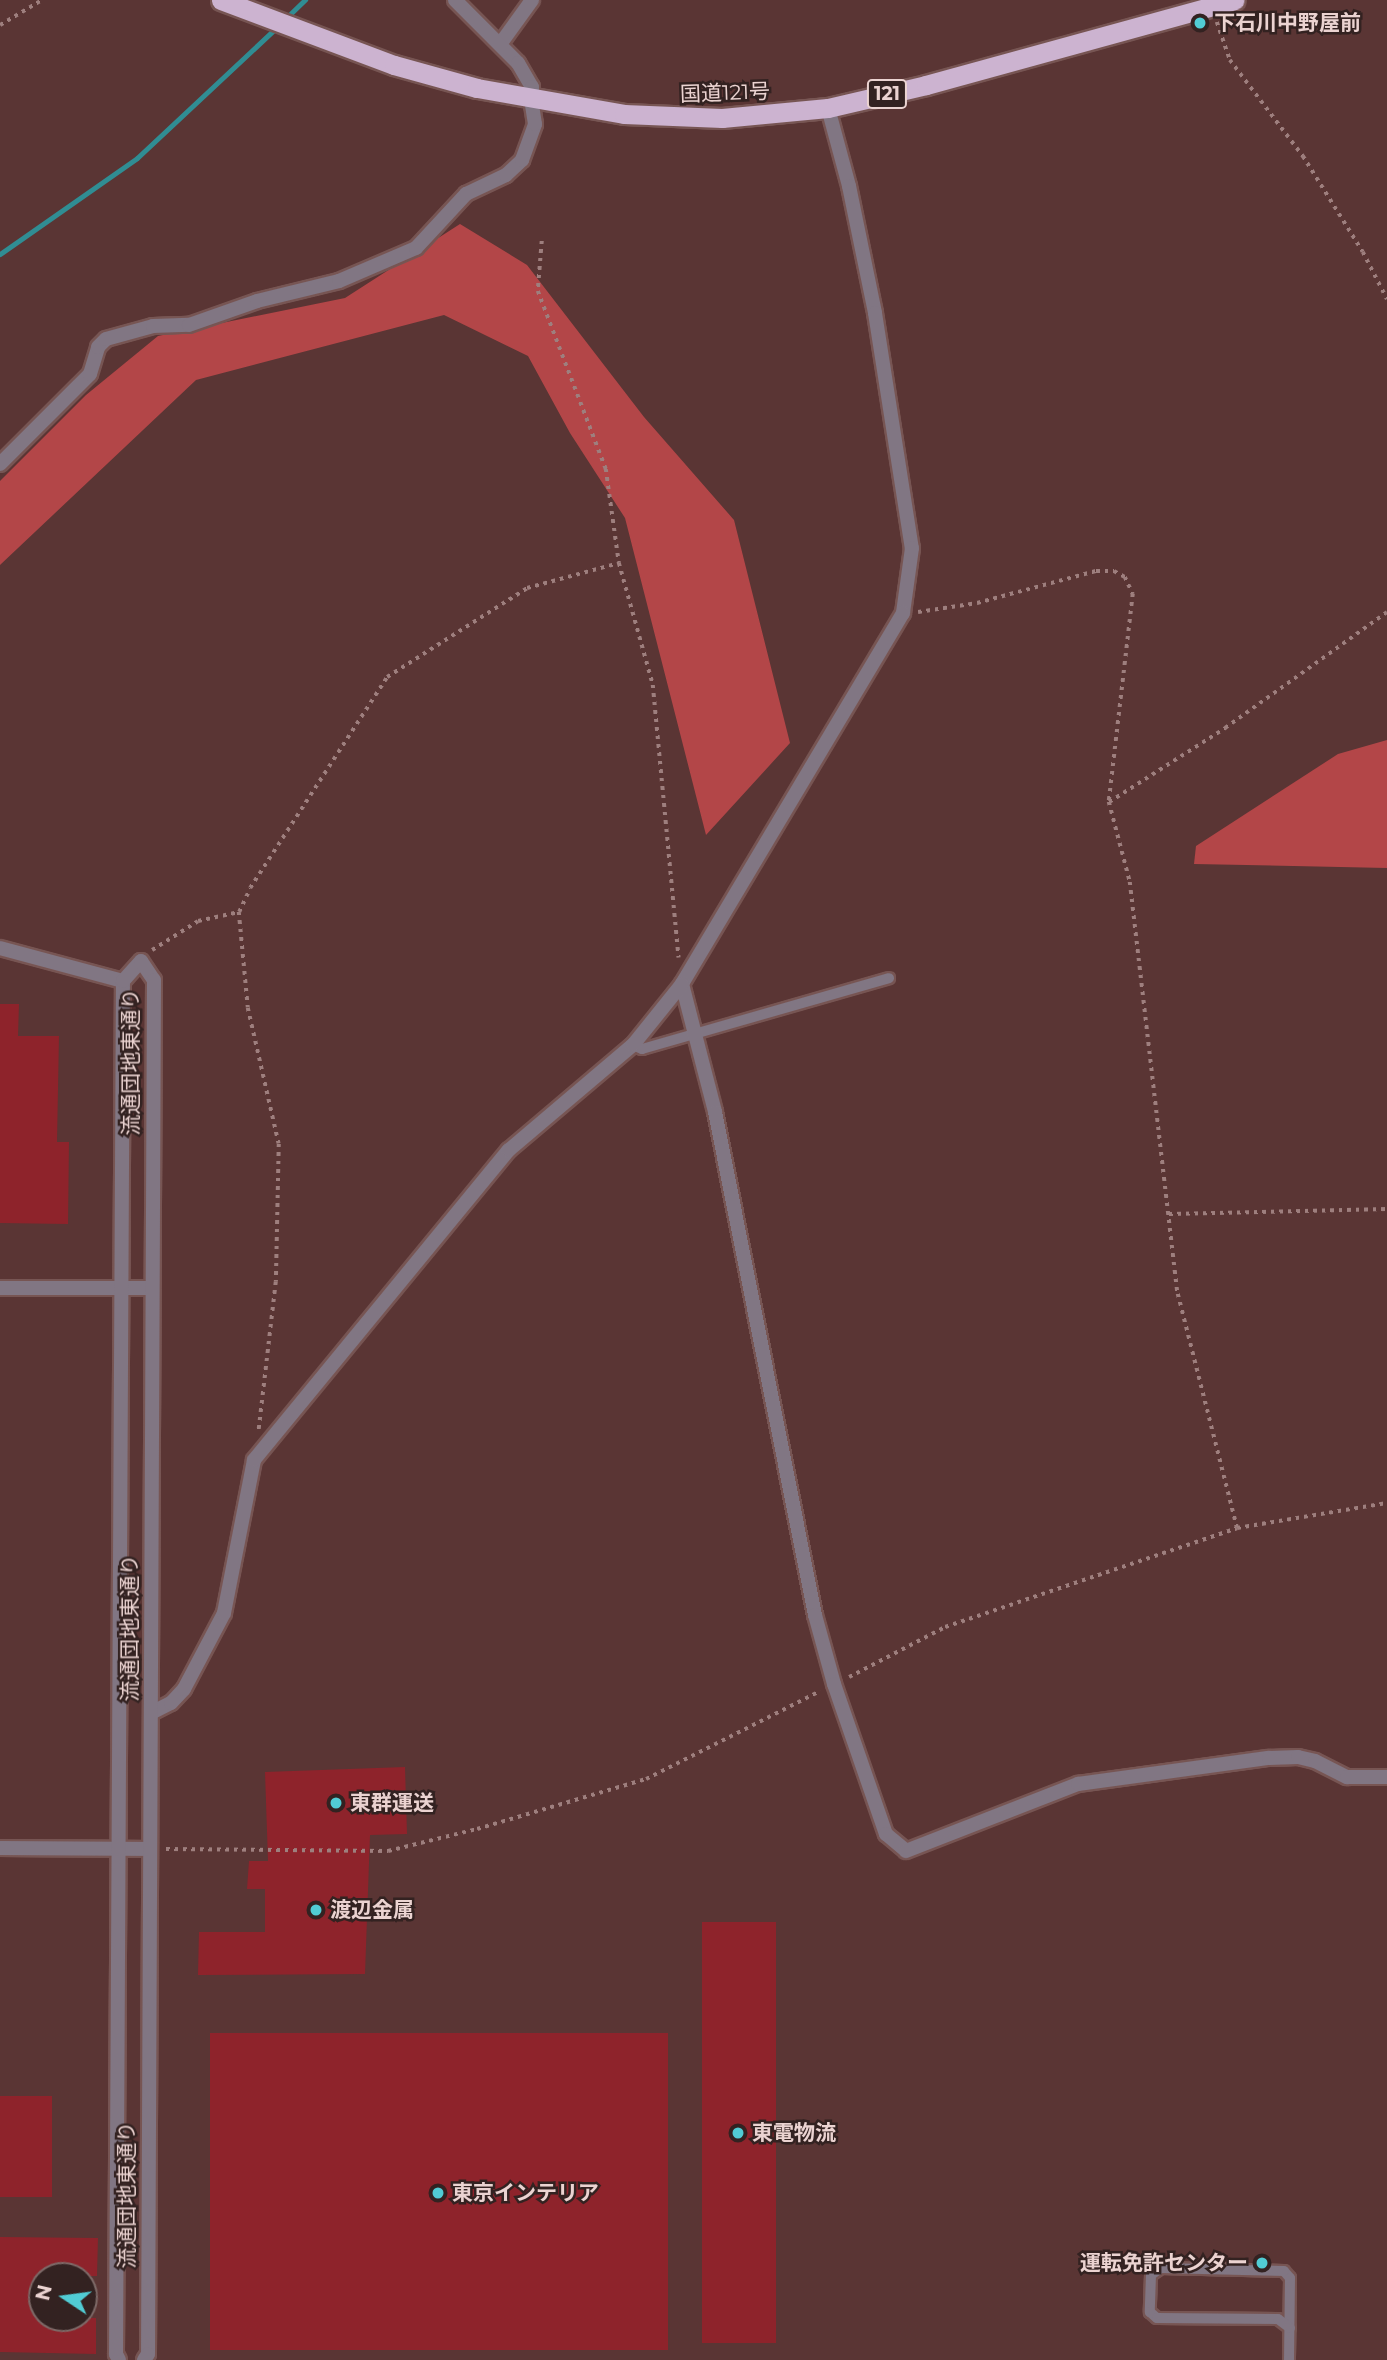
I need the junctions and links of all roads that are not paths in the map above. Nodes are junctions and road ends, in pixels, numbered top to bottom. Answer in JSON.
{"nodes":[{"id":1,"x":221,"y":0,"type":"edge"},
{"id":2,"x":455,"y":0,"type":"edge"},
{"id":3,"x":532,"y":0,"type":"edge"},
{"id":4,"x":1234,"y":0,"type":"edge"},
{"id":5,"x":1211,"y":3,"type":"edge"},
{"id":6,"x":501,"y":43,"type":"junction"},
{"id":7,"x":531,"y":99,"type":"junction"},
{"id":8,"x":828,"y":108,"type":"junction"},
{"id":9,"x":0,"y":464,"type":"edge"},
{"id":10,"x":0,"y":948,"type":"edge"},
{"id":11,"x":889,"y":978,"type":"dead end"},
{"id":12,"x":124,"y":981,"type":"junction"},
{"id":13,"x":682,"y":984,"type":"junction"},
{"id":14,"x":693,"y":1035,"type":"junction"},
{"id":15,"x":633,"y":1045,"type":"junction"},
{"id":16,"x":0,"y":1288,"type":"edge"},
{"id":17,"x":120,"y":1288,"type":"junction"},
{"id":18,"x":152,"y":1288,"type":"junction"},
{"id":19,"x":150,"y":1713,"type":"junction"},
{"id":20,"x":1387,"y":1777,"type":"edge"},
{"id":21,"x":0,"y":1848,"type":"edge"},
{"id":22,"x":119,"y":1849,"type":"junction"},
{"id":23,"x":150,"y":1849,"type":"junction"},
{"id":24,"x":1290,"y":2328,"type":"junction"},
{"id":25,"x":119,"y":2360,"type":"edge"},
{"id":26,"x":144,"y":2360,"type":"edge"},
{"id":27,"x":1289,"y":2360,"type":"edge"}],
"edges":[{"from":1,"to":7,"type":"highway","name":"国道121号","number":"121"},
{"from":2,"to":6,"type":"street"},
{"from":3,"to":6,"type":"street"},
{"from":4,"to":5,"type":"highway","name":"国道121号","number":"121"},
{"from":5,"to":8,"type":"highway","name":"国道121号","number":"121"},
{"from":6,"to":7,"type":"street"},
{"from":7,"to":8,"type":"highway","name":"国道121号","number":"121"},
{"from":7,"to":9,"type":"street"},
{"from":8,"to":13,"type":"street"},
{"from":10,"to":12,"type":"street"},
{"from":11,"to":14,"type":"lane"},
{"from":12,"to":17,"type":"street","name":"流通団地東通り"},
{"from":12,"to":18,"type":"street","name":"流通団地東通り"},
{"from":13,"to":14,"type":"street"},
{"from":13,"to":15,"type":"street"},
{"from":14,"to":15,"type":"lane"},
{"from":14,"to":20,"type":"street"},
{"from":15,"to":19,"type":"street"},
{"from":16,"to":17,"type":"street"},
{"from":17,"to":18,"type":"street"},
{"from":17,"to":22,"type":"street","name":"流通団地東通り"},
{"from":18,"to":19,"type":"street","name":"流通団地東通り"},
{"from":19,"to":23,"type":"street","name":"流通団地東通り"},
{"from":21,"to":22,"type":"street"},
{"from":22,"to":23,"type":"street"},
{"from":22,"to":25,"type":"street","name":"流通団地東通り"},
{"from":23,"to":26,"type":"street","name":"流通団地東通り"},
{"from":24,"to":24,"type":"lane"},
{"from":24,"to":27,"type":"lane"}]}
